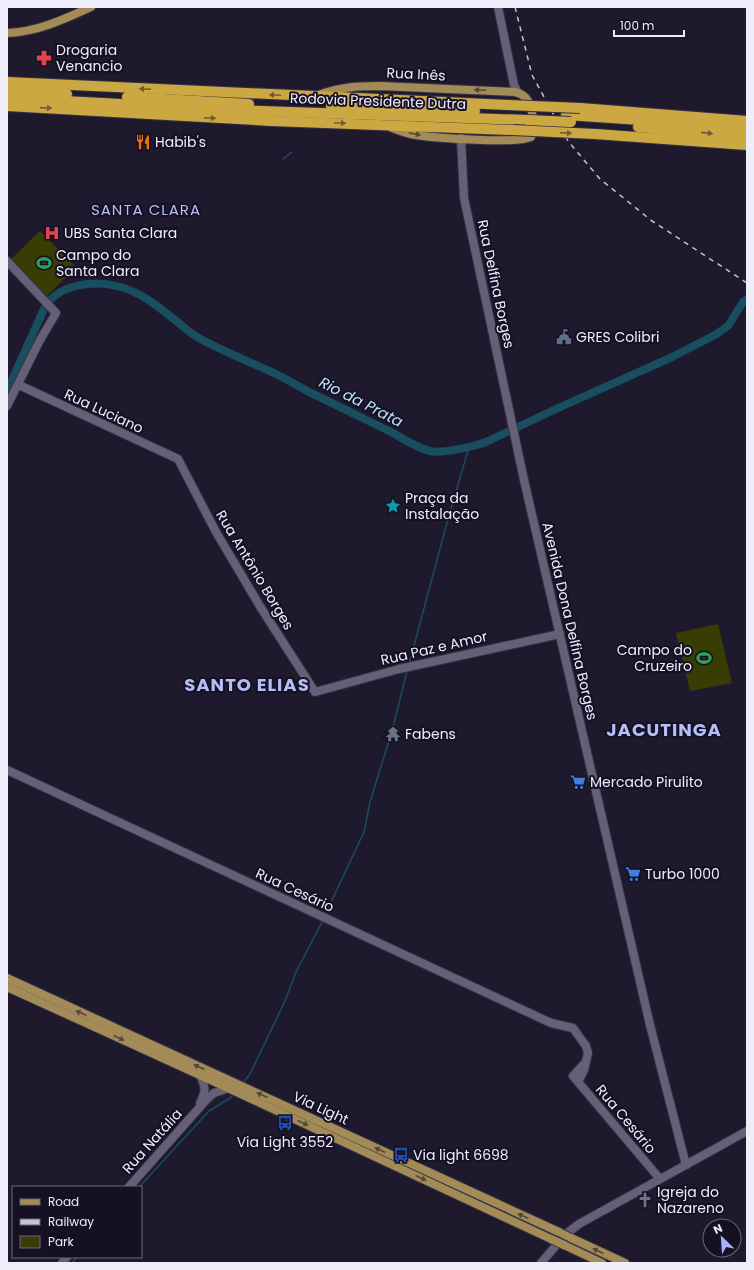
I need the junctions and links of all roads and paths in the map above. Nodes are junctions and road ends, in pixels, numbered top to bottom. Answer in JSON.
{"nodes":[{"id":1,"x":91,"y":7,"type":"edge"},
{"id":2,"x":498,"y":7,"type":"edge"},
{"id":3,"x":44,"y":26,"type":"junction"},
{"id":4,"x":7,"y":33,"type":"edge"},
{"id":5,"x":7,"y":37,"type":"edge"},
{"id":6,"x":7,"y":84,"type":"edge"},
{"id":7,"x":511,"y":88,"type":"junction"},
{"id":8,"x":314,"y":96,"type":"junction"},
{"id":9,"x":7,"y":98,"type":"edge"},
{"id":10,"x":7,"y":106,"type":"edge"},
{"id":11,"x":528,"y":117,"type":"junction"},
{"id":12,"x":568,"y":119,"type":"junction"},
{"id":13,"x":747,"y":121,"type":"edge"},
{"id":14,"x":378,"y":124,"type":"junction"},
{"id":15,"x":747,"y":129,"type":"edge"},
{"id":16,"x":622,"y":136,"type":"junction"},
{"id":17,"x":747,"y":137,"type":"edge"},
{"id":18,"x":461,"y":138,"type":"junction"},
{"id":19,"x":747,"y":145,"type":"edge"},
{"id":20,"x":747,"y":150,"type":"edge"},
{"id":21,"x":7,"y":261,"type":"edge"},
{"id":22,"x":18,"y":385,"type":"junction"},
{"id":23,"x":7,"y":406,"type":"edge"},
{"id":24,"x":514,"y":434,"type":"joint"},
{"id":25,"x":178,"y":459,"type":"joint"},
{"id":26,"x":560,"y":634,"type":"junction"},
{"id":27,"x":315,"y":692,"type":"joint"},
{"id":28,"x":7,"y":770,"type":"edge"},
{"id":29,"x":7,"y":978,"type":"edge"},
{"id":30,"x":7,"y":987,"type":"edge"},
{"id":31,"x":200,"y":1075,"type":"junction"},
{"id":32,"x":231,"y":1087,"type":"junction"},
{"id":33,"x":246,"y":1092,"type":"junction"},
{"id":34,"x":195,"y":1113,"type":"junction"},
{"id":35,"x":747,"y":1131,"type":"edge"},
{"id":36,"x":686,"y":1165,"type":"junction"},
{"id":37,"x":660,"y":1180,"type":"junction"},
{"id":38,"x":130,"y":1186,"type":"edge"},
{"id":39,"x":541,"y":1263,"type":"edge"},
{"id":40,"x":602,"y":1263,"type":"edge"},
{"id":41,"x":624,"y":1263,"type":"edge"}],
"edges":[{"from":1,"to":3,"type":"main road"},
{"from":2,"to":7,"type":"street"},
{"from":3,"to":4,"type":"main road"},
{"from":3,"to":5,"type":"main road"},
{"from":8,"to":6,"type":"highway","one_way":true},
{"from":6,"to":11,"type":"highway","name":"Rodovia Presidente Dutra"},
{"from":7,"to":8,"type":"main road","name":"Rua Inês","one_way":true},
{"from":7,"to":18,"type":"main road","name":"Rua Inês"},
{"from":8,"to":13,"type":"highway","bridge":true},
{"from":9,"to":11,"type":"highway","name":"Rodovia Presidente Dutra"},
{"from":10,"to":14,"type":"highway","one_way":true},
{"from":11,"to":12,"type":"highway","name":"Rodovia Presidente Dutra","bridge":true},
{"from":12,"to":15,"type":"highway","name":"Rodovia Presidente Dutra"},
{"from":12,"to":17,"type":"highway","name":"Rodovia Presidente Dutra","one_way":true},
{"from":14,"to":16,"type":"highway","one_way":true,"bridge":true},
{"from":14,"to":18,"type":"main road","one_way":true},
{"from":16,"to":19,"type":"highway"},
{"from":16,"to":20,"type":"highway"},
{"from":18,"to":24,"type":"street","name":"Rua Delfina Borges"},
{"from":21,"to":22,"type":"street"},
{"from":22,"to":23,"type":"street"},
{"from":22,"to":25,"type":"street","name":"Rua Luciano"},
{"from":24,"to":26,"type":"street","name":"Avenida Dona Delfina Borges"},
{"from":25,"to":27,"type":"street","name":"Rua Antônio Borges"},
{"from":26,"to":27,"type":"street","name":"Rua Paz e Amor"},
{"from":26,"to":36,"type":"street","name":"Avenida Dona Delfina Borges"},
{"from":28,"to":37,"type":"street","name":"Rua Cesário"},
{"from":32,"to":29,"type":"main road","name":"Via Light","one_way":true},
{"from":30,"to":31,"type":"main road","name":"Via Light","one_way":true},
{"from":31,"to":32,"type":"main road","name":"Via Light"},
{"from":31,"to":34,"type":"street","name":"Rua Natália"},
{"from":32,"to":33,"type":"main road","name":"Via Light"},
{"from":32,"to":34,"type":"street","name":"Rua Natália"},
{"from":33,"to":40,"type":"main road","name":"Via Light","one_way":true,"bridge":true},
{"from":41,"to":33,"type":"main road","name":"Via Light","one_way":true,"bridge":true},
{"from":34,"to":38,"type":"street","name":"Rua Natália"},
{"from":35,"to":36,"type":"street"},
{"from":36,"to":37,"type":"street"},
{"from":37,"to":39,"type":"street"}]}
